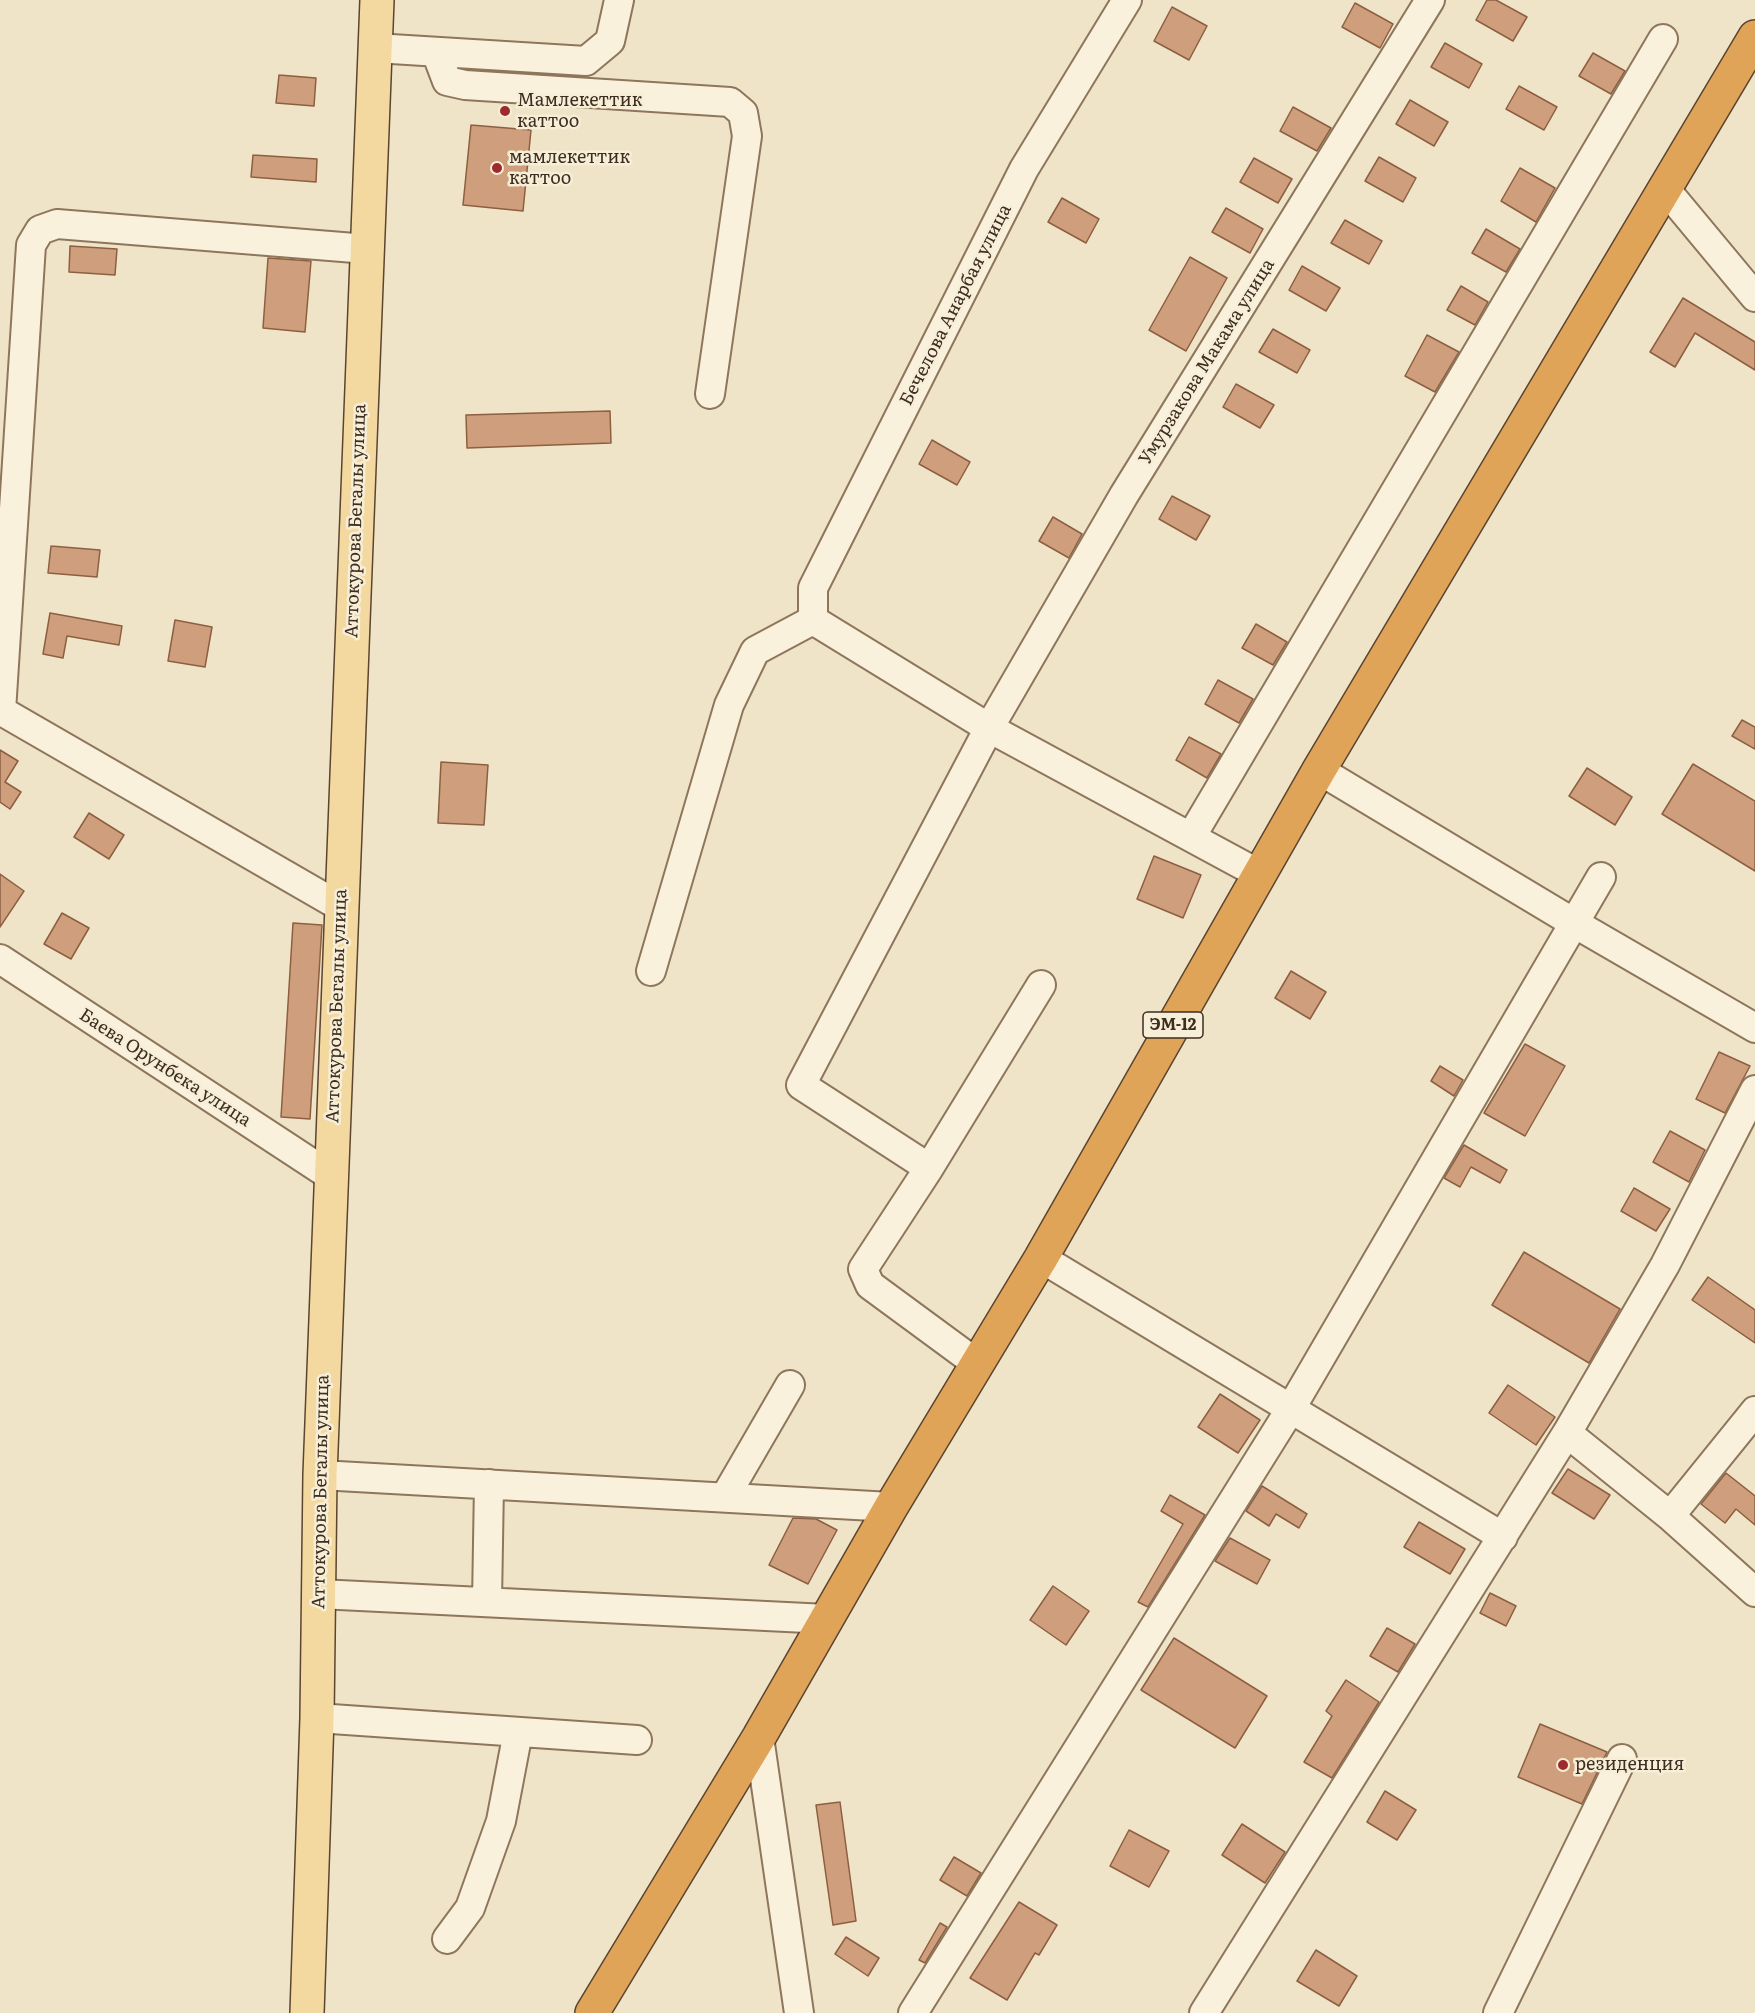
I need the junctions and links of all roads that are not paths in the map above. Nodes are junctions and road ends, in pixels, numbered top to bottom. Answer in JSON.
{"nodes":[{"id":1,"x":377,"y":0,"type":"edge"},
{"id":2,"x":619,"y":0,"type":"edge"},
{"id":3,"x":1127,"y":0,"type":"edge"},
{"id":4,"x":1430,"y":0,"type":"edge"},
{"id":5,"x":1755,"y":37,"type":"edge"},
{"id":6,"x":1663,"y":39,"type":"dead end"},
{"id":7,"x":375,"y":48,"type":"junction"},
{"id":8,"x":436,"y":52,"type":"junction"},
{"id":9,"x":1666,"y":190,"type":"junction"},
{"id":10,"x":367,"y":249,"type":"junction"},
{"id":11,"x":1755,"y":297,"type":"edge"},
{"id":12,"x":711,"y":394,"type":"dead end"},
{"id":13,"x":813,"y":620,"type":"junction"},
{"id":14,"x":0,"y":710,"type":"edge"},
{"id":15,"x":989,"y":728,"type":"junction"},
{"id":16,"x":1319,"y":770,"type":"junction"},
{"id":17,"x":1191,"y":837,"type":"junction"},
{"id":18,"x":1259,"y":874,"type":"junction"},
{"id":19,"x":1601,"y":877,"type":"dead end"},
{"id":20,"x":341,"y":907,"type":"junction"},
{"id":21,"x":1574,"y":923,"type":"junction"},
{"id":22,"x":0,"y":959,"type":"edge"},
{"id":23,"x":651,"y":971,"type":"dead end"},
{"id":24,"x":1041,"y":985,"type":"dead end"},
{"id":25,"x":1755,"y":1028,"type":"edge"},
{"id":26,"x":1755,"y":1090,"type":"edge"},
{"id":27,"x":929,"y":1168,"type":"junction"},
{"id":28,"x":331,"y":1176,"type":"junction"},
{"id":29,"x":1041,"y":1258,"type":"junction"},
{"id":30,"x":976,"y":1363,"type":"junction"},
{"id":31,"x":789,"y":1385,"type":"dead end"},
{"id":32,"x":1290,"y":1410,"type":"junction"},
{"id":33,"x":1755,"y":1411,"type":"edge"},
{"id":34,"x":1567,"y":1433,"type":"junction"},
{"id":35,"x":320,"y":1475,"type":"junction"},
{"id":36,"x":489,"y":1484,"type":"junction"},
{"id":37,"x":725,"y":1497,"type":"junction"},
{"id":38,"x":891,"y":1507,"type":"junction"},
{"id":39,"x":1670,"y":1516,"type":"junction"},
{"id":40,"x":1503,"y":1537,"type":"junction"},
{"id":41,"x":1755,"y":1592,"type":"edge"},
{"id":42,"x":319,"y":1594,"type":"junction"},
{"id":43,"x":486,"y":1602,"type":"junction"},
{"id":44,"x":827,"y":1619,"type":"junction"},
{"id":45,"x":317,"y":1718,"type":"junction"},
{"id":46,"x":519,"y":1732,"type":"junction"},
{"id":47,"x":759,"y":1737,"type":"junction"},
{"id":48,"x":637,"y":1740,"type":"dead end"},
{"id":49,"x":1622,"y":1759,"type":"dead end"},
{"id":50,"x":447,"y":1939,"type":"dead end"},
{"id":51,"x":307,"y":2013,"type":"edge"},
{"id":52,"x":592,"y":2013,"type":"edge"},
{"id":53,"x":799,"y":2013,"type":"edge"},
{"id":54,"x":913,"y":2013,"type":"edge"},
{"id":55,"x":1204,"y":2013,"type":"edge"},
{"id":56,"x":1497,"y":2013,"type":"edge"}],
"edges":[{"from":1,"to":7,"type":"main road","name":"Аттокурова Бегалы улица"},
{"from":2,"to":8,"type":"street"},
{"from":3,"to":13,"type":"street","name":"Бечелова Анарбая улица"},
{"from":4,"to":15,"type":"street","name":"Умурзакова Макама улица"},
{"from":5,"to":9,"type":"highway","number":"ЭМ-12"},
{"from":6,"to":17,"type":"street"},
{"from":7,"to":8,"type":"street"},
{"from":7,"to":10,"type":"main road","name":"Аттокурова Бегалы улица"},
{"from":8,"to":12,"type":"street"},
{"from":9,"to":11,"type":"street"},
{"from":9,"to":16,"type":"highway","number":"ЭМ-12"},
{"from":10,"to":14,"type":"street"},
{"from":10,"to":20,"type":"main road","name":"Аттокурова Бегалы улица"},
{"from":13,"to":15,"type":"street"},
{"from":13,"to":23,"type":"street"},
{"from":14,"to":20,"type":"street"},
{"from":15,"to":17,"type":"street"},
{"from":15,"to":27,"type":"street","name":"Умурзакова Макама улица"},
{"from":16,"to":18,"type":"highway","number":"ЭМ-12"},
{"from":16,"to":21,"type":"street"},
{"from":17,"to":18,"type":"street"},
{"from":18,"to":29,"type":"highway","number":"ЭМ-12"},
{"from":19,"to":21,"type":"street"},
{"from":20,"to":28,"type":"main road","name":"Аттокурова Бегалы улица"},
{"from":21,"to":25,"type":"street"},
{"from":21,"to":32,"type":"street"},
{"from":22,"to":28,"type":"street","name":"Баева Орунбека улица"},
{"from":24,"to":27,"type":"street"},
{"from":26,"to":34,"type":"street"},
{"from":27,"to":30,"type":"street"},
{"from":28,"to":35,"type":"main road","name":"Аттокурова Бегалы улица"},
{"from":29,"to":30,"type":"highway","number":"ЭМ-12"},
{"from":29,"to":32,"type":"street"},
{"from":30,"to":38,"type":"highway","number":"ЭМ-12"},
{"from":31,"to":37,"type":"street"},
{"from":32,"to":40,"type":"street"},
{"from":32,"to":54,"type":"street"},
{"from":33,"to":39,"type":"street"},
{"from":34,"to":39,"type":"street"},
{"from":34,"to":40,"type":"street"},
{"from":35,"to":36,"type":"street"},
{"from":35,"to":42,"type":"main road","name":"Аттокурова Бегалы улица"},
{"from":36,"to":37,"type":"street"},
{"from":36,"to":43,"type":"street"},
{"from":37,"to":38,"type":"street"},
{"from":38,"to":44,"type":"highway","number":"ЭМ-12"},
{"from":39,"to":41,"type":"street"},
{"from":40,"to":55,"type":"street"},
{"from":42,"to":43,"type":"street"},
{"from":42,"to":45,"type":"main road","name":"Аттокурова Бегалы улица"},
{"from":43,"to":44,"type":"street"},
{"from":44,"to":47,"type":"highway","number":"ЭМ-12"},
{"from":45,"to":46,"type":"street"},
{"from":45,"to":51,"type":"main road","name":"Аттокурова Бегалы улица"},
{"from":46,"to":48,"type":"street"},
{"from":46,"to":50,"type":"street"},
{"from":47,"to":52,"type":"highway","number":"ЭМ-12"},
{"from":47,"to":53,"type":"street"},
{"from":49,"to":56,"type":"street"}]}
